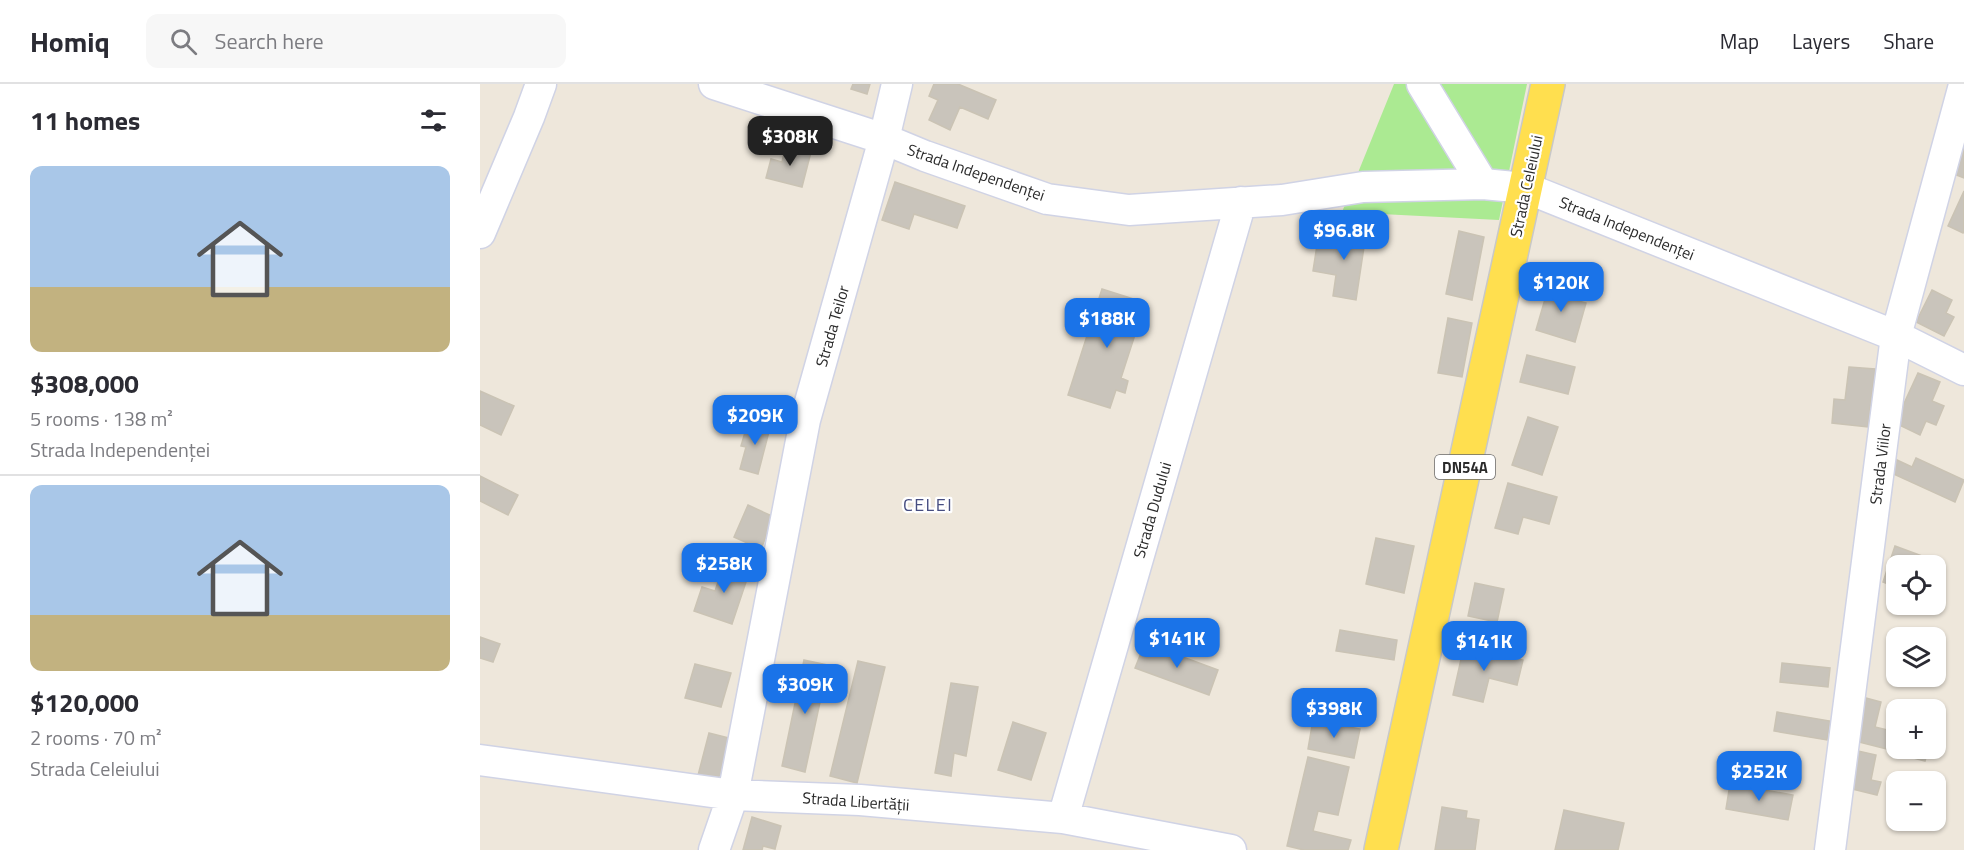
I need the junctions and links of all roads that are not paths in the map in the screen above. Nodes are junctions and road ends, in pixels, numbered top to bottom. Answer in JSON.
{"nodes":[{"id":1,"x":541,"y":84,"type":"edge"},
{"id":2,"x":714,"y":84,"type":"edge"},
{"id":3,"x":897,"y":84,"type":"edge"},
{"id":4,"x":1422,"y":84,"type":"edge"},
{"id":5,"x":1548,"y":84,"type":"edge"},
{"id":6,"x":1964,"y":85,"type":"edge"},
{"id":7,"x":884,"y":140,"type":"junction"},
{"id":8,"x":1483,"y":184,"type":"junction"},
{"id":9,"x":1526,"y":188,"type":"junction"},
{"id":10,"x":1241,"y":202,"type":"junction"},
{"id":11,"x":480,"y":233,"type":"edge"},
{"id":12,"x":1896,"y":336,"type":"junction"},
{"id":13,"x":1964,"y":370,"type":"edge"},
{"id":14,"x":480,"y":760,"type":"edge"},
{"id":15,"x":733,"y":795,"type":"junction"},
{"id":16,"x":1063,"y":818,"type":"junction"},
{"id":17,"x":714,"y":850,"type":"edge"},
{"id":18,"x":1231,"y":850,"type":"edge"},
{"id":19,"x":1381,"y":850,"type":"edge"},
{"id":20,"x":1830,"y":850,"type":"edge"}],
"edges":[{"from":1,"to":11,"type":"street"},
{"from":2,"to":7,"type":"street","name":"Strada Independenței"},
{"from":3,"to":7,"type":"street","name":"Strada Teilor"},
{"from":4,"to":8,"type":"street"},
{"from":5,"to":9,"type":"main road","name":"Strada Celeiului","number":"DN54A"},
{"from":6,"to":12,"type":"street","name":"Strada Viilor"},
{"from":7,"to":10,"type":"street","name":"Strada Independenței"},
{"from":7,"to":15,"type":"street","name":"Strada Teilor"},
{"from":8,"to":9,"type":"street","name":"Strada Independenței"},
{"from":8,"to":10,"type":"street","name":"Strada Independenței"},
{"from":9,"to":12,"type":"street","name":"Strada Independenței"},
{"from":9,"to":19,"type":"main road","name":"Strada Celeiului","number":"DN54A"},
{"from":10,"to":16,"type":"street","name":"Strada Dudului"},
{"from":12,"to":13,"type":"street","name":"Strada Independenței"},
{"from":12,"to":20,"type":"street","name":"Strada Viilor"},
{"from":14,"to":15,"type":"street","name":"Strada Libertății"},
{"from":15,"to":16,"type":"street","name":"Strada Libertății"},
{"from":15,"to":17,"type":"street","name":"Strada Teilor"},
{"from":16,"to":18,"type":"street","name":"Strada Libertății"}]}
